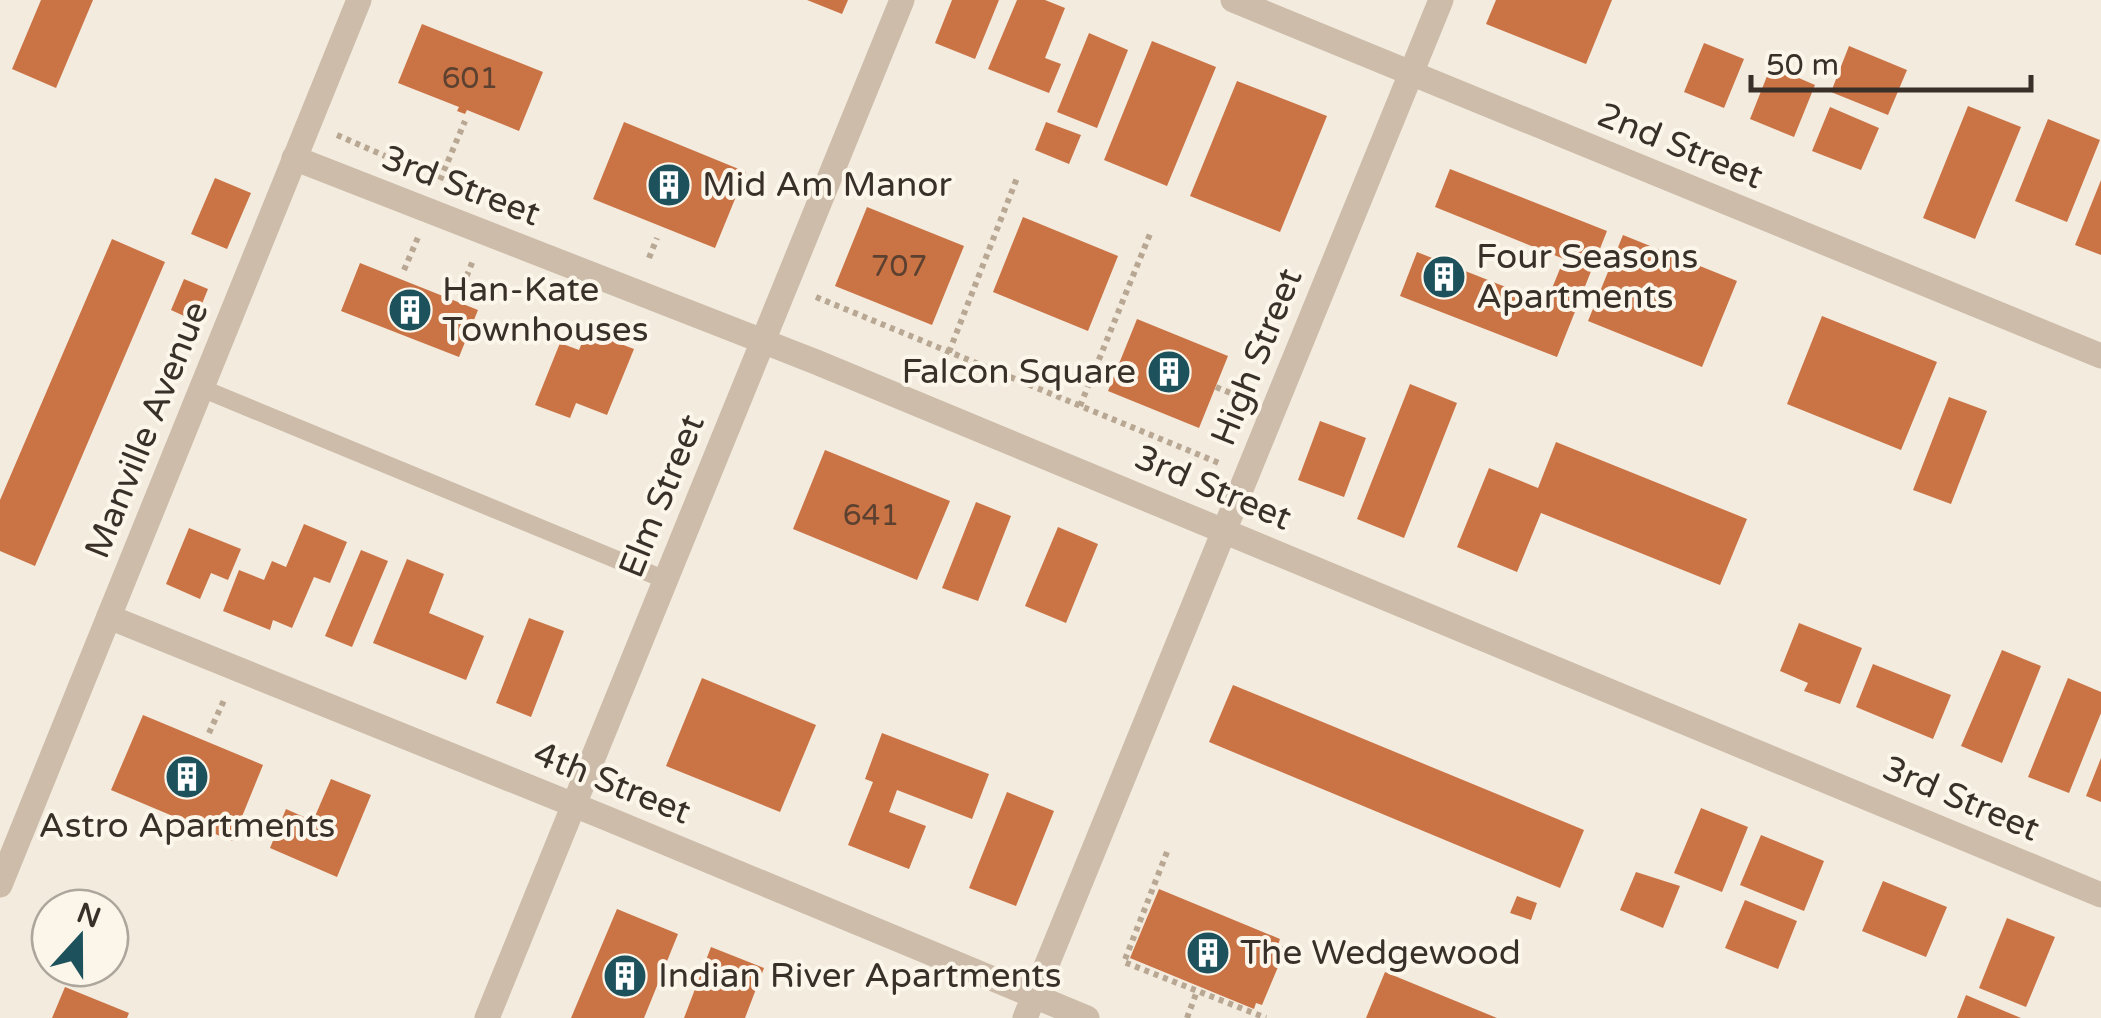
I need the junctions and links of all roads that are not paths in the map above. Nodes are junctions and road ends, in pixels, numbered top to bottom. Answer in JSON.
{"nodes":[{"id":1,"x":359,"y":0,"type":"edge"},
{"id":2,"x":902,"y":0,"type":"edge"},
{"id":3,"x":1232,"y":0,"type":"edge"},
{"id":4,"x":1441,"y":0,"type":"edge"},
{"id":5,"x":1412,"y":72,"type":"junction"},
{"id":6,"x":294,"y":158,"type":"junction"},
{"id":7,"x":762,"y":342,"type":"junction"},
{"id":8,"x":2101,"y":356,"type":"edge"},
{"id":9,"x":201,"y":388,"type":"junction"},
{"id":10,"x":1224,"y":531,"type":"junction"},
{"id":11,"x":666,"y":580,"type":"junction"},
{"id":12,"x":109,"y":617,"type":"junction"},
{"id":13,"x":574,"y":805,"type":"junction"},
{"id":14,"x":0,"y":886,"type":"edge"},
{"id":15,"x":2101,"y":895,"type":"edge"},
{"id":16,"x":1030,"y":1007,"type":"edge"},
{"id":17,"x":487,"y":1018,"type":"edge"},
{"id":18,"x":1087,"y":1018,"type":"edge"}],
"edges":[{"from":1,"to":6,"type":"street","name":"Manville Avenue"},
{"from":2,"to":7,"type":"street","name":"Elm Street"},
{"from":3,"to":5,"type":"street","name":"2nd Street"},
{"from":4,"to":5,"type":"street","name":"High Street"},
{"from":5,"to":8,"type":"street","name":"2nd Street"},
{"from":5,"to":10,"type":"street","name":"High Street"},
{"from":6,"to":7,"type":"street","name":"3rd Street"},
{"from":6,"to":9,"type":"street","name":"Manville Avenue"},
{"from":7,"to":10,"type":"street","name":"3rd Street"},
{"from":7,"to":11,"type":"street","name":"Elm Street"},
{"from":9,"to":11,"type":"lane"},
{"from":9,"to":12,"type":"street","name":"Manville Avenue"},
{"from":10,"to":15,"type":"street","name":"3rd Street"},
{"from":10,"to":16,"type":"street","name":"High Street"},
{"from":11,"to":13,"type":"street","name":"Elm Street"},
{"from":12,"to":13,"type":"street","name":"4th Street"},
{"from":12,"to":14,"type":"street","name":"Manville Avenue"},
{"from":13,"to":16,"type":"street","name":"4th Street"},
{"from":13,"to":17,"type":"street","name":"Elm Street"},
{"from":16,"to":18,"type":"street","name":"4th Street"}]}
